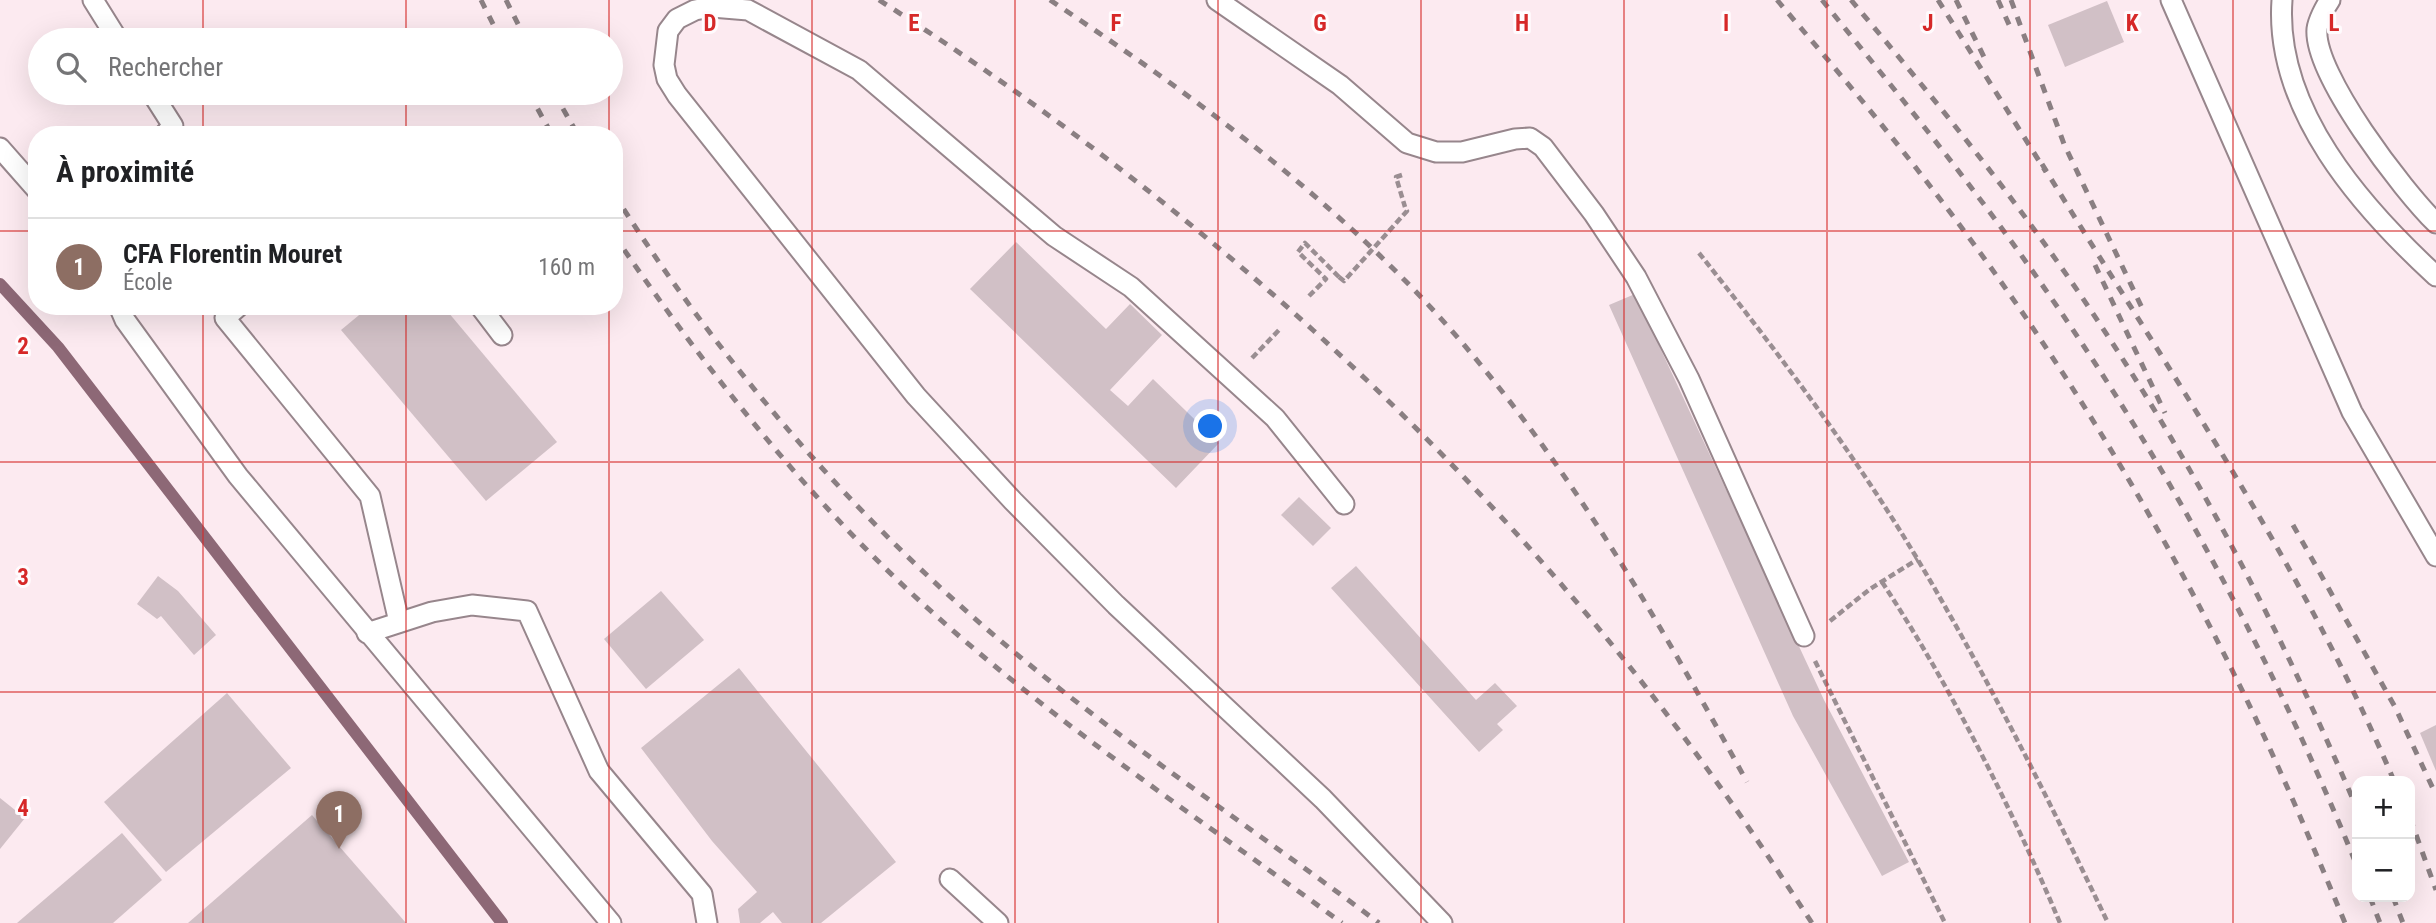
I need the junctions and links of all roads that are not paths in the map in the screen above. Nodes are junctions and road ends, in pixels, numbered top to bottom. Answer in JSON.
{"nodes":[{"id":1,"x":93,"y":0,"type":"edge"},
{"id":2,"x":1217,"y":0,"type":"edge"},
{"id":3,"x":2171,"y":0,"type":"edge"},
{"id":4,"x":2282,"y":0,"type":"edge"},
{"id":5,"x":2330,"y":0,"type":"edge"},
{"id":6,"x":110,"y":28,"type":"edge"},
{"id":7,"x":160,"y":105,"type":"edge"},
{"id":8,"x":173,"y":126,"type":"edge"},
{"id":9,"x":0,"y":148,"type":"edge"},
{"id":10,"x":28,"y":180,"type":"edge"},
{"id":11,"x":2436,"y":223,"type":"edge"},
{"id":12,"x":2436,"y":276,"type":"edge"},
{"id":13,"x":122,"y":315,"type":"edge"},
{"id":14,"x":228,"y":315,"type":"edge"},
{"id":15,"x":487,"y":315,"type":"edge"},
{"id":16,"x":502,"y":335,"type":"dead end"},
{"id":17,"x":1344,"y":504,"type":"dead end"},
{"id":18,"x":2436,"y":556,"type":"edge"},
{"id":19,"x":399,"y":622,"type":"junction"},
{"id":20,"x":367,"y":633,"type":"junction"},
{"id":21,"x":1804,"y":636,"type":"road end"},
{"id":22,"x":950,"y":879,"type":"dead end"},
{"id":23,"x":611,"y":923,"type":"edge"},
{"id":24,"x":707,"y":923,"type":"edge"},
{"id":25,"x":998,"y":923,"type":"edge"},
{"id":26,"x":1442,"y":923,"type":"edge"}],
"edges":[{"from":1,"to":6,"type":"lane"},
{"from":2,"to":21,"type":"lane"},
{"from":3,"to":18,"type":"lane"},
{"from":4,"to":12,"type":"lane"},
{"from":5,"to":11,"type":"lane"},
{"from":7,"to":8,"type":"lane"},
{"from":9,"to":10,"type":"lane"},
{"from":13,"to":20,"type":"lane"},
{"from":14,"to":19,"type":"lane"},
{"from":15,"to":16,"type":"lane"},
{"from":17,"to":26,"type":"lane"},
{"from":19,"to":20,"type":"lane"},
{"from":19,"to":24,"type":"lane"},
{"from":20,"to":23,"type":"lane"},
{"from":22,"to":25,"type":"lane"}]}
